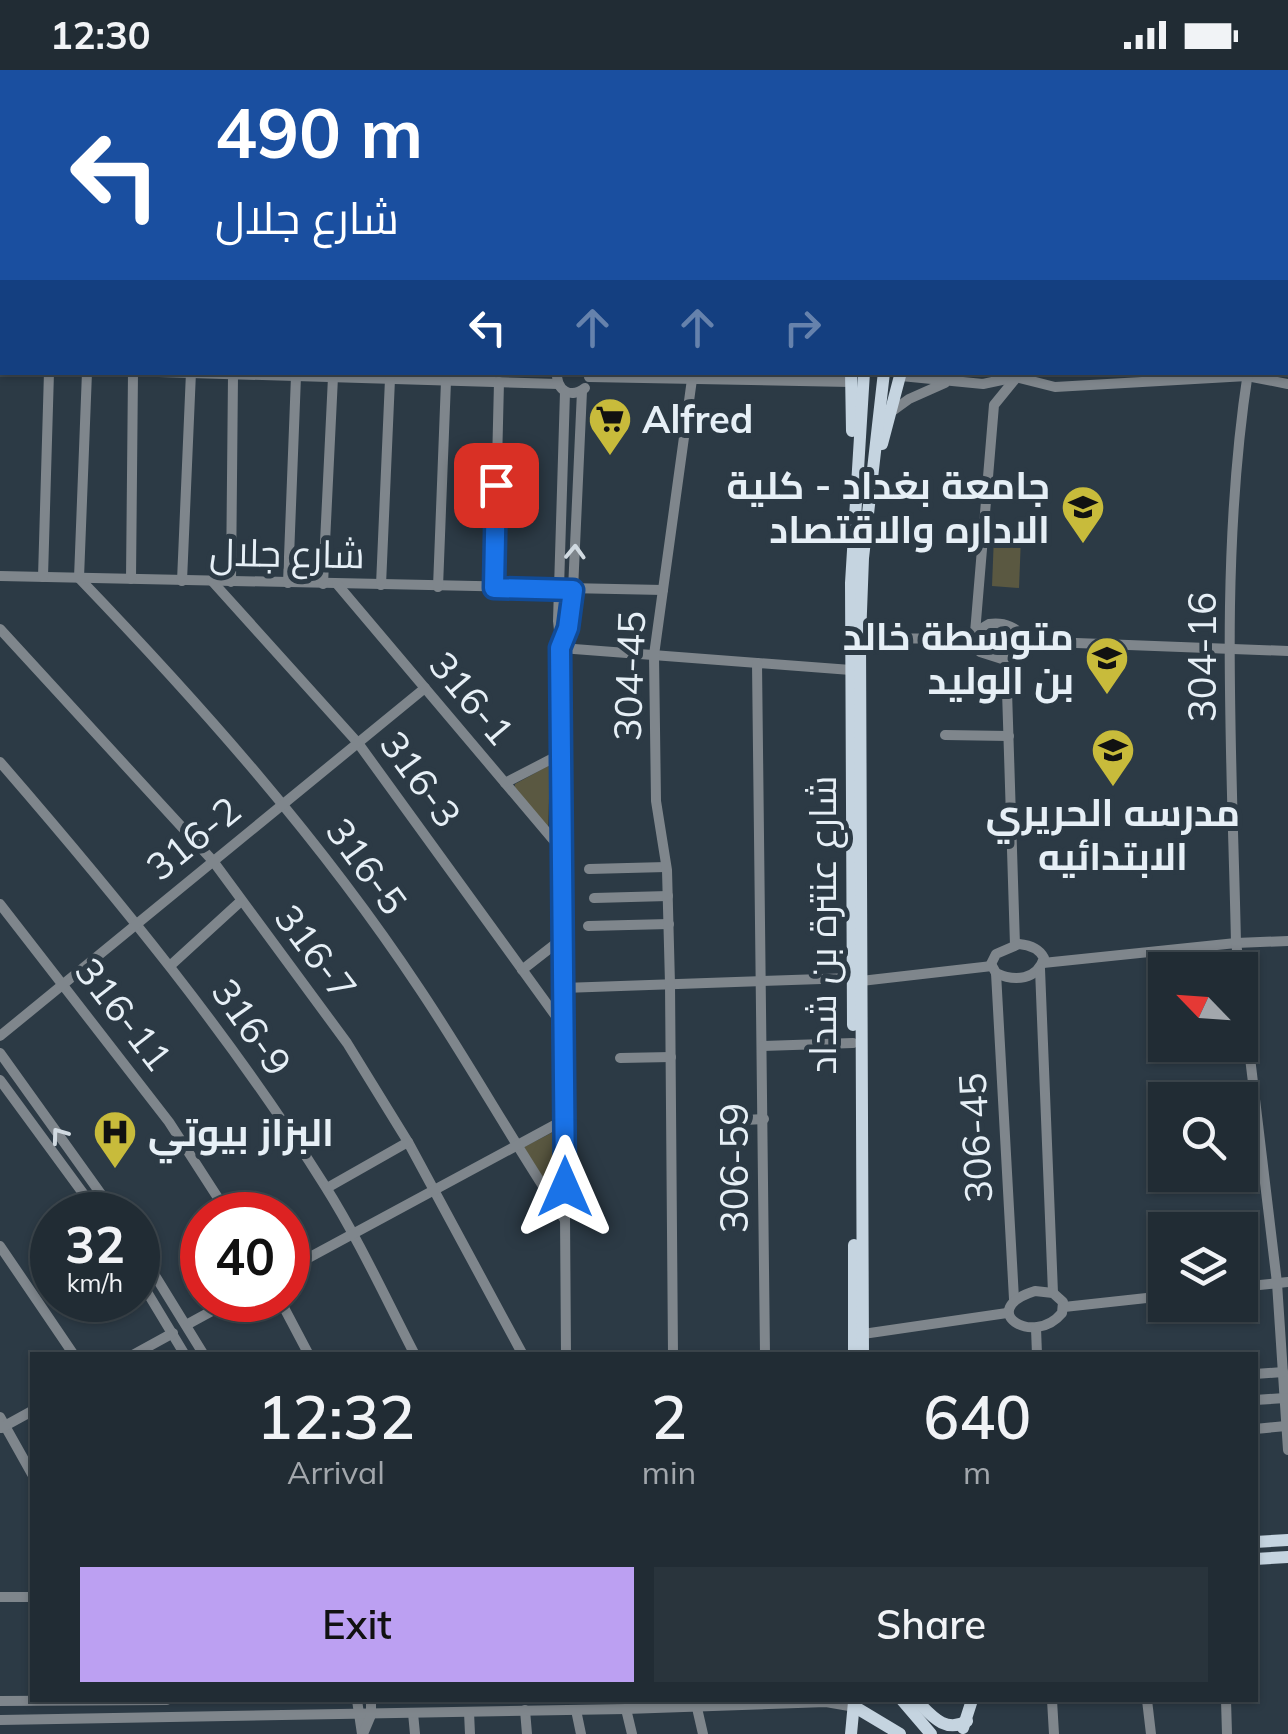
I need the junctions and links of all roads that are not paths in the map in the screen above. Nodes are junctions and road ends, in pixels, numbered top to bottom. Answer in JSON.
{"nodes":[{"id":1,"x":49,"y":375,"type":"edge"},
{"id":2,"x":87,"y":375,"type":"edge"},
{"id":3,"x":133,"y":375,"type":"edge"},
{"id":4,"x":192,"y":375,"type":"edge"},
{"id":5,"x":234,"y":375,"type":"edge"},
{"id":6,"x":265,"y":375,"type":"edge"},
{"id":7,"x":589,"y":375,"type":"edge"},
{"id":8,"x":692,"y":375,"type":"edge"},
{"id":9,"x":864,"y":375,"type":"edge"},
{"id":10,"x":883,"y":375,"type":"edge"},
{"id":11,"x":901,"y":375,"type":"edge"},
{"id":12,"x":907,"y":375,"type":"edge"},
{"id":13,"x":1017,"y":375,"type":"edge"},
{"id":14,"x":1233,"y":375,"type":"edge"},
{"id":15,"x":1248,"y":375,"type":"edge"},
{"id":16,"x":1252,"y":375,"type":"edge"},
{"id":17,"x":296,"y":376,"type":"junction"},
{"id":18,"x":851,"y":377,"type":"edge"},
{"id":19,"x":333,"y":378,"type":"junction"},
{"id":20,"x":390,"y":379,"type":"junction"},
{"id":21,"x":446,"y":381,"type":"junction"},
{"id":22,"x":500,"y":382,"type":"junction"},
{"id":23,"x":950,"y":382,"type":"junction"},
{"id":24,"x":560,"y":383,"type":"edge"},
{"id":25,"x":1288,"y":384,"type":"edge"},
{"id":26,"x":582,"y":390,"type":"junction"},
{"id":27,"x":890,"y":412,"type":"junction"},
{"id":28,"x":862,"y":494,"type":"junction"},
{"id":29,"x":0,"y":576,"type":"edge"},
{"id":30,"x":43,"y":578,"type":"junction"},
{"id":31,"x":79,"y":578,"type":"junction"},
{"id":32,"x":132,"y":580,"type":"junction"},
{"id":33,"x":182,"y":580,"type":"junction"},
{"id":34,"x":212,"y":582,"type":"junction"},
{"id":35,"x":231,"y":582,"type":"junction"},
{"id":36,"x":288,"y":583,"type":"junction"},
{"id":37,"x":324,"y":584,"type":"junction"},
{"id":38,"x":337,"y":584,"type":"junction"},
{"id":39,"x":381,"y":586,"type":"junction"},
{"id":40,"x":438,"y":587,"type":"junction"},
{"id":41,"x":494,"y":588,"type":"junction"},
{"id":42,"x":558,"y":590,"type":"junction"},
{"id":43,"x":573,"y":590,"type":"junction"},
{"id":44,"x":663,"y":590,"type":"junction"},
{"id":45,"x":0,"y":629,"type":"edge"},
{"id":46,"x":974,"y":636,"type":"junction"},
{"id":47,"x":860,"y":638,"type":"junction"},
{"id":48,"x":1024,"y":641,"type":"junction"},
{"id":49,"x":560,"y":648,"type":"junction"},
{"id":50,"x":1230,"y":648,"type":"junction"},
{"id":51,"x":1288,"y":651,"type":"edge"},
{"id":52,"x":654,"y":654,"type":"junction"},
{"id":53,"x":1006,"y":659,"type":"junction"},
{"id":54,"x":757,"y":663,"type":"junction"},
{"id":55,"x":851,"y":670,"type":"junction"},
{"id":56,"x":425,"y":688,"type":"junction"},
{"id":57,"x":945,"y":735,"type":"dead end"},
{"id":58,"x":1008,"y":736,"type":"junction"},
{"id":59,"x":358,"y":743,"type":"junction"},
{"id":60,"x":561,"y":754,"type":"junction"},
{"id":61,"x":0,"y":762,"type":"edge"},
{"id":62,"x":505,"y":783,"type":"junction"},
{"id":63,"x":283,"y":804,"type":"junction"},
{"id":64,"x":562,"y":850,"type":"junction"},
{"id":65,"x":213,"y":861,"type":"junction"},
{"id":66,"x":666,"y":866,"type":"junction"},
{"id":67,"x":589,"y":869,"type":"dead end"},
{"id":68,"x":668,"y":896,"type":"junction"},
{"id":69,"x":594,"y":898,"type":"dead end"},
{"id":70,"x":241,"y":901,"type":"junction"},
{"id":71,"x":0,"y":904,"type":"edge"},
{"id":72,"x":137,"y":923,"type":"junction"},
{"id":73,"x":668,"y":924,"type":"junction"},
{"id":74,"x":588,"y":926,"type":"dead end"},
{"id":75,"x":563,"y":938,"type":"junction"},
{"id":76,"x":1288,"y":942,"type":"edge"},
{"id":77,"x":1236,"y":943,"type":"junction"},
{"id":78,"x":1015,"y":945,"type":"junction"},
{"id":79,"x":1237,"y":952,"type":"edge"},
{"id":80,"x":171,"y":965,"type":"junction"},
{"id":81,"x":1042,"y":966,"type":"junction"},
{"id":82,"x":522,"y":970,"type":"junction"},
{"id":83,"x":994,"y":970,"type":"junction"},
{"id":84,"x":856,"y":979,"type":"junction"},
{"id":85,"x":762,"y":981,"type":"junction"},
{"id":86,"x":63,"y":983,"type":"junction"},
{"id":87,"x":670,"y":984,"type":"junction"},
{"id":88,"x":563,"y":988,"type":"junction"},
{"id":89,"x":564,"y":1027,"type":"junction"},
{"id":90,"x":0,"y":1036,"type":"edge"},
{"id":91,"x":853,"y":1043,"type":"junction"},
{"id":92,"x":763,"y":1046,"type":"junction"},
{"id":93,"x":0,"y":1053,"type":"edge"},
{"id":94,"x":671,"y":1057,"type":"junction"},
{"id":95,"x":620,"y":1058,"type":"dead end"},
{"id":96,"x":1252,"y":1062,"type":"edge"},
{"id":97,"x":0,"y":1080,"type":"edge"},
{"id":98,"x":764,"y":1119,"type":"junction"},
{"id":99,"x":564,"y":1120,"type":"junction"},
{"id":100,"x":726,"y":1120,"type":"dead end"},
{"id":101,"x":408,"y":1142,"type":"junction"},
{"id":102,"x":515,"y":1145,"type":"junction"},
{"id":103,"x":327,"y":1188,"type":"junction"},
{"id":104,"x":432,"y":1190,"type":"junction"},
{"id":105,"x":82,"y":1192,"type":"edge"},
{"id":106,"x":100,"y":1192,"type":"edge"},
{"id":107,"x":214,"y":1192,"type":"edge"},
{"id":108,"x":565,"y":1220,"type":"junction"},
{"id":109,"x":352,"y":1234,"type":"junction"},
{"id":110,"x":0,"y":1246,"type":"edge"},
{"id":111,"x":310,"y":1258,"type":"edge"},
{"id":112,"x":160,"y":1281,"type":"edge"},
{"id":113,"x":1282,"y":1283,"type":"edge"},
{"id":114,"x":1053,"y":1293,"type":"junction"},
{"id":115,"x":1148,"y":1298,"type":"edge"},
{"id":116,"x":1014,"y":1299,"type":"junction"},
{"id":117,"x":1064,"y":1307,"type":"junction"},
{"id":118,"x":160,"y":1313,"type":"edge"},
{"id":119,"x":1008,"y":1313,"type":"junction"},
{"id":120,"x":192,"y":1322,"type":"edge"},
{"id":121,"x":292,"y":1322,"type":"edge"},
{"id":122,"x":188,"y":1324,"type":"junction"},
{"id":123,"x":1036,"y":1328,"type":"junction"},
{"id":124,"x":172,"y":1333,"type":"junction"},
{"id":125,"x":863,"y":1334,"type":"junction"},
{"id":126,"x":72,"y":1352,"type":"edge"},
{"id":127,"x":138,"y":1352,"type":"edge"},
{"id":128,"x":183,"y":1352,"type":"edge"},
{"id":129,"x":202,"y":1352,"type":"edge"},
{"id":130,"x":307,"y":1352,"type":"edge"},
{"id":131,"x":413,"y":1352,"type":"edge"},
{"id":132,"x":520,"y":1352,"type":"edge"},
{"id":133,"x":566,"y":1352,"type":"edge"},
{"id":134,"x":673,"y":1352,"type":"edge"},
{"id":135,"x":765,"y":1352,"type":"edge"},
{"id":136,"x":854,"y":1352,"type":"edge"},
{"id":137,"x":864,"y":1352,"type":"edge"},
{"id":138,"x":1037,"y":1352,"type":"edge"},
{"id":139,"x":1283,"y":1372,"type":"junction"},
{"id":140,"x":1258,"y":1374,"type":"edge"},
{"id":141,"x":1284,"y":1398,"type":"junction"},
{"id":142,"x":1258,"y":1400,"type":"edge"},
{"id":143,"x":30,"y":1412,"type":"edge"},
{"id":144,"x":2,"y":1424,"type":"edge"},
{"id":145,"x":1286,"y":1426,"type":"edge"},
{"id":146,"x":1258,"y":1428,"type":"edge"},
{"id":147,"x":1288,"y":1450,"type":"edge"},
{"id":148,"x":30,"y":1471,"type":"edge"},
{"id":149,"x":1288,"y":1540,"type":"edge"},
{"id":150,"x":1258,"y":1542,"type":"edge"},
{"id":151,"x":1288,"y":1557,"type":"edge"},
{"id":152,"x":1258,"y":1559,"type":"edge"},
{"id":153,"x":30,"y":1597,"type":"edge"},
{"id":154,"x":0,"y":1598,"type":"edge"},
{"id":155,"x":0,"y":1701,"type":"edge"},
{"id":156,"x":30,"y":1701,"type":"edge"},
{"id":157,"x":357,"y":1702,"type":"edge"},
{"id":158,"x":371,"y":1702,"type":"edge"},
{"id":159,"x":904,"y":1702,"type":"edge"},
{"id":160,"x":918,"y":1702,"type":"edge"},
{"id":161,"x":971,"y":1702,"type":"edge"},
{"id":162,"x":1052,"y":1702,"type":"edge"},
{"id":163,"x":1147,"y":1702,"type":"edge"},
{"id":164,"x":1226,"y":1702,"type":"edge"},
{"id":165,"x":854,"y":1704,"type":"edge"},
{"id":166,"x":697,"y":1708,"type":"junction"},
{"id":167,"x":626,"y":1709,"type":"junction"},
{"id":168,"x":525,"y":1710,"type":"junction"},
{"id":169,"x":576,"y":1710,"type":"junction"},
{"id":170,"x":468,"y":1712,"type":"junction"},
{"id":171,"x":413,"y":1713,"type":"junction"},
{"id":172,"x":358,"y":1715,"type":"junction"},
{"id":173,"x":372,"y":1715,"type":"junction"},
{"id":174,"x":154,"y":1718,"type":"junction"},
{"id":175,"x":68,"y":1719,"type":"junction"},
{"id":176,"x":98,"y":1719,"type":"junction"},
{"id":177,"x":0,"y":1720,"type":"edge"},
{"id":178,"x":38,"y":1720,"type":"junction"},
{"id":179,"x":963,"y":1728,"type":"edge"},
{"id":180,"x":36,"y":1734,"type":"edge"},
{"id":181,"x":68,"y":1734,"type":"edge"},
{"id":182,"x":102,"y":1734,"type":"edge"},
{"id":183,"x":158,"y":1734,"type":"edge"},
{"id":184,"x":363,"y":1734,"type":"edge"},
{"id":185,"x":415,"y":1734,"type":"edge"},
{"id":186,"x":470,"y":1734,"type":"edge"},
{"id":187,"x":527,"y":1734,"type":"edge"},
{"id":188,"x":581,"y":1734,"type":"edge"},
{"id":189,"x":632,"y":1734,"type":"edge"},
{"id":190,"x":703,"y":1734,"type":"edge"},
{"id":191,"x":851,"y":1734,"type":"edge"},
{"id":192,"x":900,"y":1734,"type":"edge"},
{"id":193,"x":931,"y":1734,"type":"edge"},
{"id":194,"x":1054,"y":1734,"type":"edge"},
{"id":195,"x":1152,"y":1734,"type":"edge"},
{"id":196,"x":1227,"y":1734,"type":"edge"}],
"edges":[{"from":1,"to":30,"type":"street"},
{"from":2,"to":31,"type":"street"},
{"from":3,"to":32,"type":"street"},
{"from":4,"to":33,"type":"street"},
{"from":5,"to":35,"type":"street"},
{"from":6,"to":17,"type":"street"},
{"from":7,"to":8,"type":"street"},
{"from":7,"to":26,"type":"street"},
{"from":8,"to":18,"type":"street"},
{"from":8,"to":44,"type":"street","name":"304-45"},
{"from":9,"to":28,"type":"main road"},
{"from":10,"to":28,"type":"main road"},
{"from":11,"to":27,"type":"main road"},
{"from":12,"to":23,"type":"street"},
{"from":13,"to":14,"type":"street"},
{"from":13,"to":23,"type":"street"},
{"from":13,"to":46,"type":"street"},
{"from":15,"to":50,"type":"street","name":"304-16"},
{"from":16,"to":25,"type":"street"},
{"from":17,"to":19,"type":"street"},
{"from":17,"to":36,"type":"street"},
{"from":18,"to":28,"type":"main road"},
{"from":19,"to":20,"type":"street"},
{"from":19,"to":37,"type":"street"},
{"from":20,"to":21,"type":"street"},
{"from":20,"to":39,"type":"street"},
{"from":21,"to":22,"type":"street"},
{"from":21,"to":40,"type":"street"},
{"from":22,"to":24,"type":"street"},
{"from":22,"to":41,"type":"street"},
{"from":23,"to":27,"type":"street"},
{"from":24,"to":26,"type":"street"},
{"from":24,"to":42,"type":"street"},
{"from":43,"to":26,"type":"street","one_way":true},
{"from":27,"to":28,"type":"main road"},
{"from":28,"to":47,"type":"main road","name":"شارع عنترة بن شداد"},
{"from":28,"to":55,"type":"main road","name":"شارع عنترة بن شداد"},
{"from":29,"to":30,"type":"street","name":"شارع جلال"},
{"from":30,"to":31,"type":"street","name":"شارع جلال"},
{"from":31,"to":32,"type":"street","name":"شارع جلال"},
{"from":31,"to":63,"type":"street","name":"316-5"},
{"from":32,"to":33,"type":"street","name":"شارع جلال"},
{"from":33,"to":34,"type":"street","name":"شارع جلال"},
{"from":34,"to":35,"type":"street","name":"شارع جلال"},
{"from":34,"to":59,"type":"street","name":"316-3"},
{"from":35,"to":36,"type":"street","name":"شارع جلال"},
{"from":36,"to":37,"type":"street","name":"شارع جلال"},
{"from":37,"to":38,"type":"street","name":"شارع جلال"},
{"from":38,"to":39,"type":"street","name":"شارع جلال"},
{"from":38,"to":56,"type":"street","name":"316-1"},
{"from":39,"to":40,"type":"street","name":"شارع جلال"},
{"from":40,"to":41,"type":"street","name":"شارع جلال"},
{"from":41,"to":42,"type":"street","name":"شارع جلال"},
{"from":42,"to":43,"type":"street","name":"شارع جلال"},
{"from":42,"to":49,"type":"street"},
{"from":43,"to":44,"type":"street","name":"شارع جلال"},
{"from":43,"to":49,"type":"street"},
{"from":44,"to":52,"type":"street","name":"304-45"},
{"from":45,"to":65,"type":"street","name":"316-7"},
{"from":46,"to":47,"type":"street"},
{"from":46,"to":48,"type":"street"},
{"from":46,"to":53,"type":"street"},
{"from":47,"to":84,"type":"main road","name":"شارع عنترة بن شداد"},
{"from":48,"to":50,"type":"street"},
{"from":48,"to":53,"type":"street"},
{"from":49,"to":52,"type":"street"},
{"from":49,"to":60,"type":"street"},
{"from":50,"to":51,"type":"street"},
{"from":50,"to":77,"type":"street","name":"304-16"},
{"from":52,"to":54,"type":"street"},
{"from":52,"to":66,"type":"street","name":"304-45"},
{"from":53,"to":58,"type":"street"},
{"from":54,"to":55,"type":"street"},
{"from":54,"to":85,"type":"street","name":"306-59"},
{"from":55,"to":84,"type":"main road","name":"شارع عنترة بن شداد"},
{"from":56,"to":59,"type":"street","name":"316-2"},
{"from":56,"to":62,"type":"street","name":"316-1"},
{"from":57,"to":58,"type":"street"},
{"from":58,"to":78,"type":"street"},
{"from":59,"to":63,"type":"street","name":"316-2"},
{"from":59,"to":82,"type":"street","name":"316-3"},
{"from":60,"to":62,"type":"street"},
{"from":60,"to":64,"type":"street"},
{"from":61,"to":72,"type":"street","name":"316-9"},
{"from":62,"to":64,"type":"street","name":"316-1"},
{"from":63,"to":65,"type":"street","name":"316-2"},
{"from":63,"to":102,"type":"street","name":"316-5"},
{"from":64,"to":75,"type":"street"},
{"from":65,"to":70,"type":"street","name":"316-7"},
{"from":65,"to":72,"type":"street","name":"316-2"},
{"from":66,"to":67,"type":"street"},
{"from":66,"to":68,"type":"street","name":"304-45"},
{"from":68,"to":69,"type":"street"},
{"from":68,"to":73,"type":"street","name":"304-45"},
{"from":70,"to":80,"type":"street"},
{"from":70,"to":101,"type":"street","name":"316-7"},
{"from":71,"to":86,"type":"street","name":"316-11"},
{"from":72,"to":80,"type":"street","name":"316-9"},
{"from":72,"to":86,"type":"street","name":"316-2"},
{"from":73,"to":74,"type":"street"},
{"from":73,"to":87,"type":"street","name":"304-45"},
{"from":75,"to":82,"type":"street"},
{"from":75,"to":88,"type":"street"},
{"from":76,"to":77,"type":"street"},
{"from":77,"to":79,"type":"street","name":"304-16"},
{"from":77,"to":81,"type":"street"},
{"from":78,"to":81,"type":"street"},
{"from":78,"to":83,"type":"street"},
{"from":80,"to":103,"type":"street","name":"316-9"},
{"from":81,"to":83,"type":"street"},
{"from":81,"to":114,"type":"street"},
{"from":82,"to":89,"type":"street","name":"316-3"},
{"from":83,"to":84,"type":"street"},
{"from":83,"to":116,"type":"street","name":"306-45"},
{"from":84,"to":85,"type":"street"},
{"from":84,"to":91,"type":"main road","name":"شارع عنترة بن شداد"},
{"from":84,"to":125,"type":"main road","name":"شارع عنترة بن شداد"},
{"from":85,"to":87,"type":"street"},
{"from":85,"to":92,"type":"street","name":"306-59"},
{"from":86,"to":90,"type":"street","name":"316-2"},
{"from":86,"to":107,"type":"street","name":"316-11"},
{"from":87,"to":88,"type":"street"},
{"from":87,"to":94,"type":"street","name":"304-45"},
{"from":88,"to":89,"type":"street"},
{"from":89,"to":99,"type":"street"},
{"from":91,"to":92,"type":"street"},
{"from":91,"to":136,"type":"main road","name":"شارع عنترة بن شداد"},
{"from":92,"to":98,"type":"street","name":"306-59"},
{"from":106,"to":93,"type":"street","one_way":true},
{"from":94,"to":95,"type":"street"},
{"from":94,"to":134,"type":"street","name":"304-45"},
{"from":96,"to":113,"type":"street","name":"304-16"},
{"from":97,"to":105,"type":"street"},
{"from":98,"to":100,"type":"street"},
{"from":98,"to":135,"type":"street","name":"306-59"},
{"from":99,"to":102,"type":"street"},
{"from":99,"to":108,"type":"street"},
{"from":101,"to":103,"type":"street"},
{"from":101,"to":104,"type":"street","name":"316-7"},
{"from":102,"to":104,"type":"street"},
{"from":102,"to":108,"type":"street","name":"316-5"},
{"from":103,"to":109,"type":"street","name":"316-9"},
{"from":104,"to":109,"type":"street"},
{"from":104,"to":132,"type":"street","name":"316-7"},
{"from":108,"to":133,"type":"street"},
{"from":109,"to":111,"type":"street"},
{"from":109,"to":131,"type":"street","name":"316-9"},
{"from":110,"to":126,"type":"street"},
{"from":112,"to":122,"type":"street"},
{"from":113,"to":139,"type":"street","name":"304-16"},
{"from":114,"to":116,"type":"street"},
{"from":114,"to":117,"type":"street"},
{"from":115,"to":117,"type":"street"},
{"from":116,"to":119,"type":"street"},
{"from":117,"to":123,"type":"street"},
{"from":118,"to":124,"type":"street"},
{"from":119,"to":123,"type":"street"},
{"from":119,"to":125,"type":"street"},
{"from":120,"to":122,"type":"street"},
{"from":121,"to":130,"type":"street"},
{"from":122,"to":129,"type":"street"},
{"from":123,"to":138,"type":"street"},
{"from":124,"to":127,"type":"street"},
{"from":124,"to":128,"type":"street"},
{"from":125,"to":137,"type":"main road","name":"شارع عنترة بن شداد"},
{"from":139,"to":140,"type":"street"},
{"from":139,"to":141,"type":"street","name":"304-16"},
{"from":141,"to":142,"type":"street"},
{"from":141,"to":145,"type":"street","name":"304-16"},
{"from":143,"to":144,"type":"street"},
{"from":144,"to":148,"type":"street"},
{"from":145,"to":146,"type":"street"},
{"from":145,"to":147,"type":"street","name":"304-16"},
{"from":149,"to":150,"type":"main road"},
{"from":151,"to":152,"type":"main road"},
{"from":153,"to":154,"type":"street"},
{"from":155,"to":156,"type":"street"},
{"from":157,"to":172,"type":"street"},
{"from":158,"to":173,"type":"street"},
{"from":159,"to":193,"type":"main road"},
{"from":160,"to":179,"type":"main road"},
{"from":161,"to":179,"type":"main road"},
{"from":162,"to":194,"type":"street"},
{"from":163,"to":195,"type":"street"},
{"from":164,"to":196,"type":"street"},
{"from":165,"to":166,"type":"street"},
{"from":165,"to":191,"type":"main road"},
{"from":165,"to":192,"type":"main road"},
{"from":166,"to":167,"type":"street"},
{"from":166,"to":190,"type":"street"},
{"from":167,"to":169,"type":"street"},
{"from":167,"to":189,"type":"street"},
{"from":168,"to":169,"type":"street"},
{"from":168,"to":170,"type":"street"},
{"from":168,"to":187,"type":"street"},
{"from":169,"to":188,"type":"street"},
{"from":170,"to":171,"type":"street"},
{"from":170,"to":186,"type":"street"},
{"from":171,"to":173,"type":"street"},
{"from":171,"to":185,"type":"street"},
{"from":172,"to":173,"type":"street"},
{"from":172,"to":174,"type":"street"},
{"from":172,"to":184,"type":"street"},
{"from":173,"to":184,"type":"street"},
{"from":174,"to":176,"type":"street"},
{"from":174,"to":183,"type":"street"},
{"from":175,"to":176,"type":"street"},
{"from":175,"to":178,"type":"street"},
{"from":175,"to":181,"type":"street"},
{"from":176,"to":182,"type":"street"},
{"from":177,"to":178,"type":"street"},
{"from":178,"to":180,"type":"street"}]}
